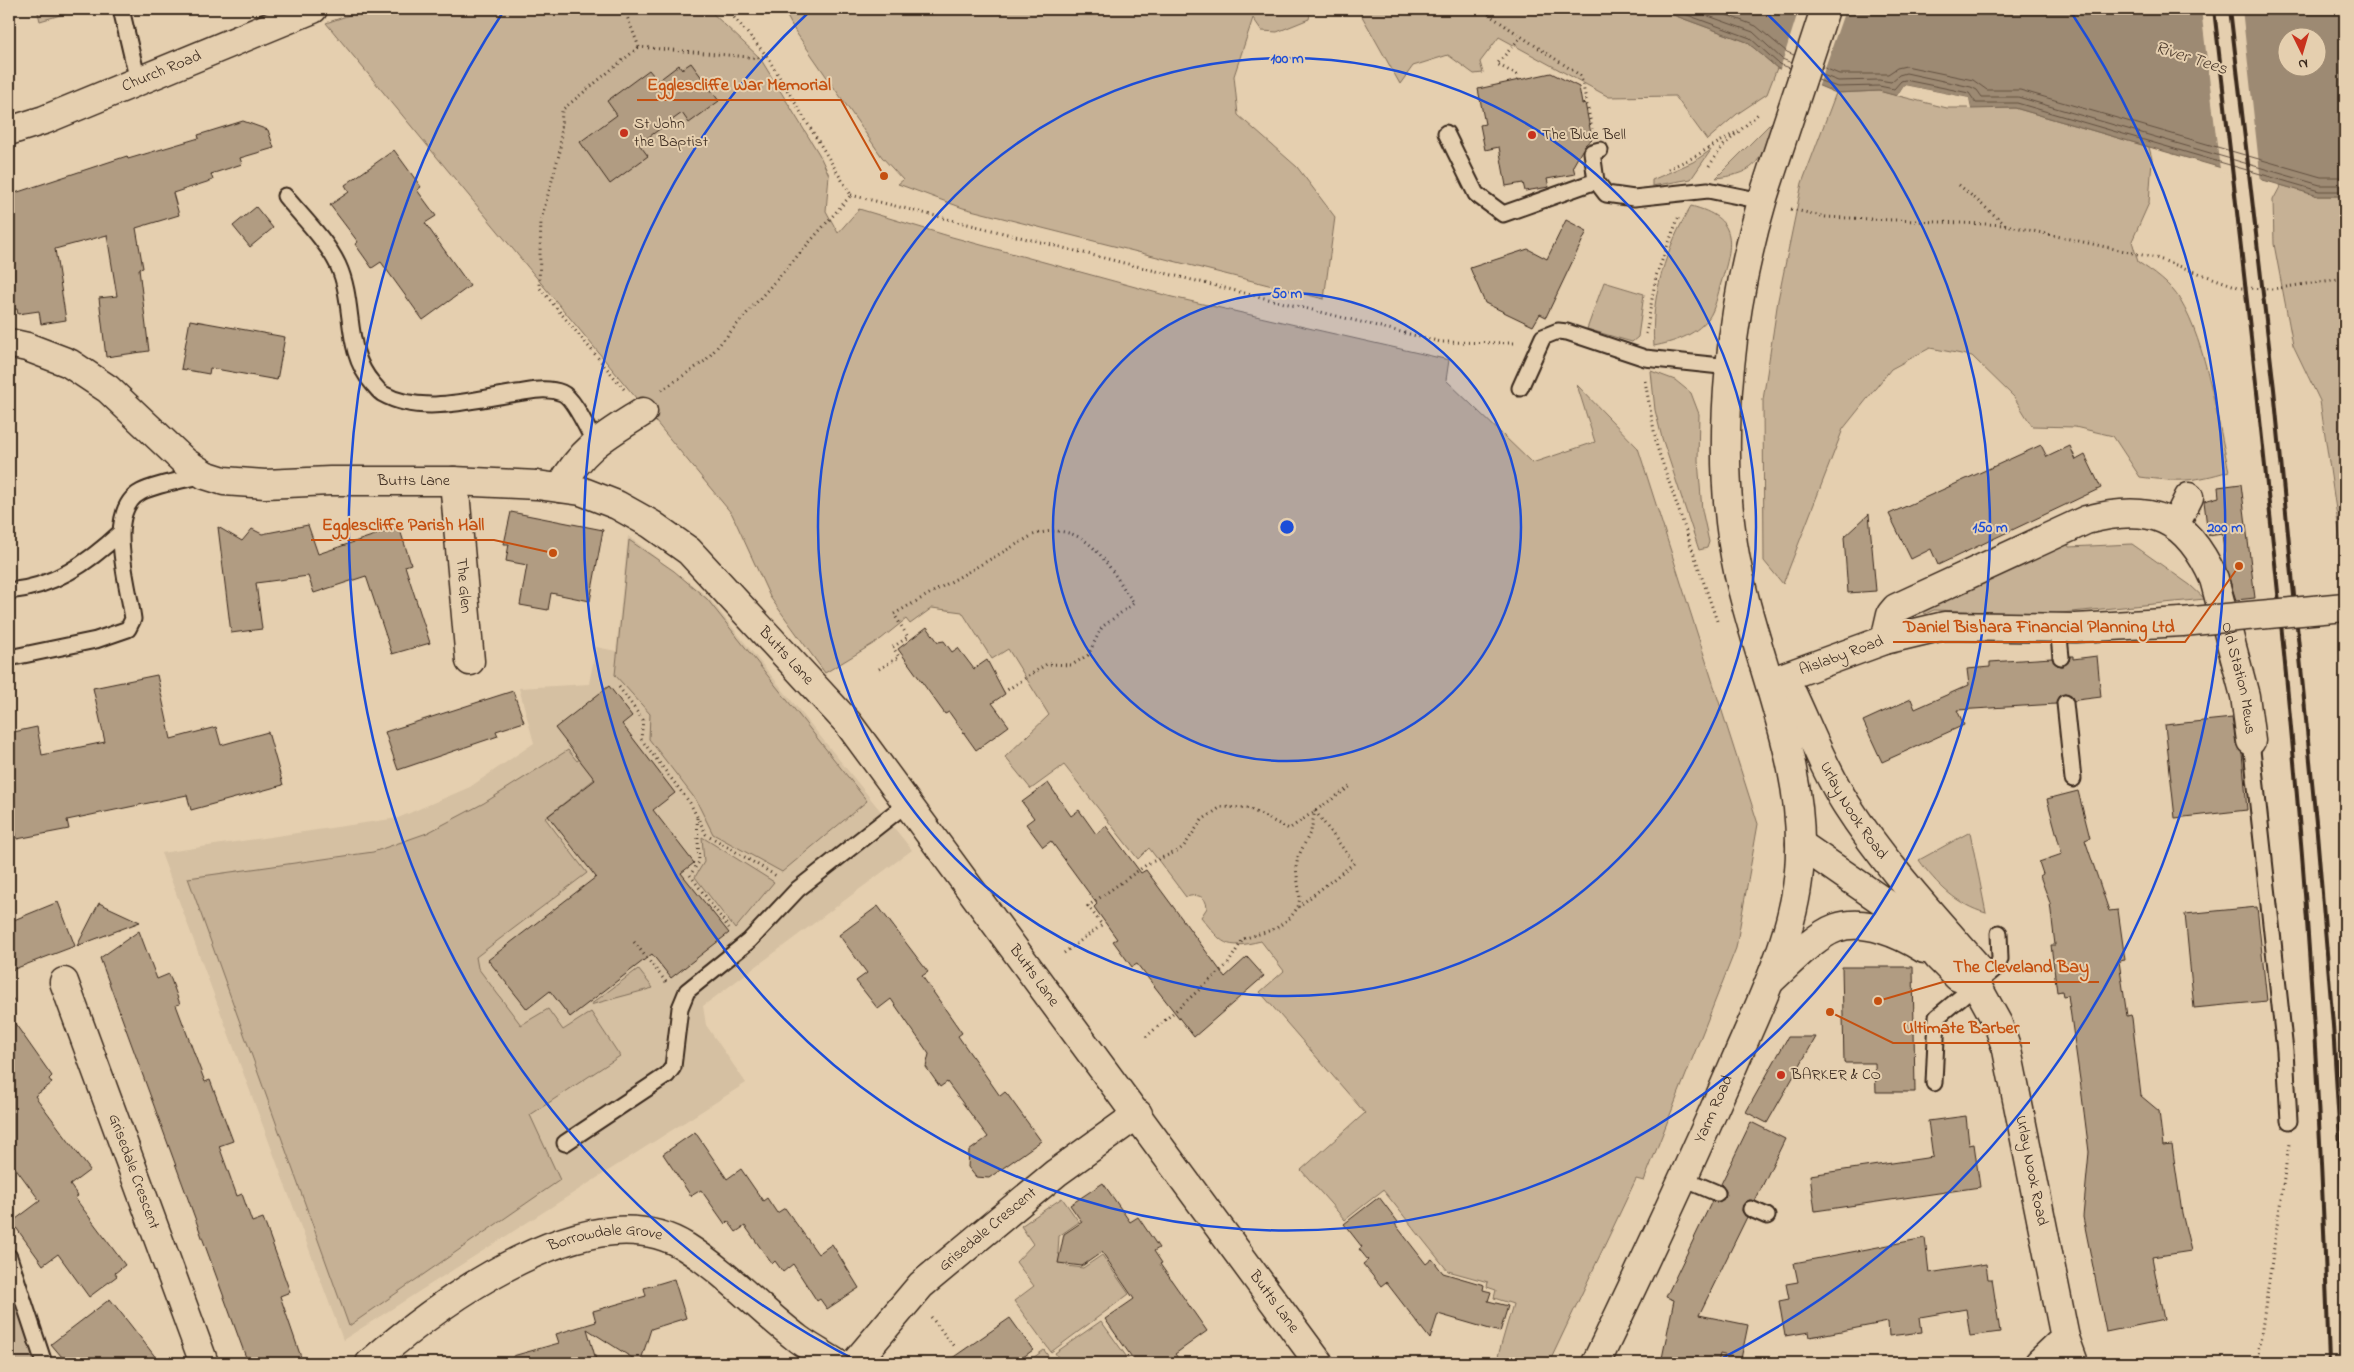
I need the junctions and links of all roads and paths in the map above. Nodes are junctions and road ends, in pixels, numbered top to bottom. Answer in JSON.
{"nodes":[{"id":1,"x":121,"y":9,"type":"edge"},
{"id":2,"x":313,"y":9,"type":"edge"},
{"id":3,"x":624,"y":9,"type":"edge"},
{"id":4,"x":727,"y":9,"type":"edge"},
{"id":5,"x":1480,"y":9,"type":"edge"},
{"id":6,"x":1825,"y":9,"type":"edge"},
{"id":7,"x":1521,"y":37,"type":"junction"},
{"id":8,"x":639,"y":47,"type":"junction"},
{"id":9,"x":766,"y":55,"type":"junction"},
{"id":10,"x":1518,"y":80,"type":"dead end"},
{"id":11,"x":138,"y":81,"type":"junction"},
{"id":12,"x":1763,"y":110,"type":"dead end"},
{"id":13,"x":1742,"y":128,"type":"junction"},
{"id":14,"x":9,"y":131,"type":"edge"},
{"id":15,"x":1446,"y":133,"type":"dead end"},
{"id":16,"x":1596,"y":151,"type":"joint"},
{"id":17,"x":1666,"y":170,"type":"dead end"},
{"id":18,"x":1596,"y":181,"type":"junction"},
{"id":19,"x":1959,"y":185,"type":"dead end"},
{"id":20,"x":1692,"y":191,"type":"junction"},
{"id":21,"x":851,"y":195,"type":"junction"},
{"id":22,"x":285,"y":196,"type":"dead end"},
{"id":23,"x":1762,"y":201,"type":"junction"},
{"id":24,"x":2006,"y":225,"type":"junction"},
{"id":25,"x":2345,"y":278,"type":"edge"},
{"id":26,"x":9,"y":343,"type":"edge"},
{"id":27,"x":1540,"y":343,"type":"junction"},
{"id":28,"x":1645,"y":358,"type":"junction"},
{"id":29,"x":1730,"y":367,"type":"junction"},
{"id":30,"x":1520,"y":388,"type":"dead end"},
{"id":31,"x":641,"y":409,"type":"junction"},
{"id":32,"x":595,"y":443,"type":"junction"},
{"id":33,"x":205,"y":475,"type":"junction"},
{"id":34,"x":454,"y":481,"type":"junction"},
{"id":35,"x":560,"y":488,"type":"junction"},
{"id":36,"x":2189,"y":497,"type":"dead end"},
{"id":37,"x":2175,"y":526,"type":"junction"},
{"id":38,"x":120,"y":533,"type":"junction"},
{"id":39,"x":9,"y":591,"type":"edge"},
{"id":40,"x":2345,"y":608,"type":"edge"},
{"id":41,"x":1718,"y":622,"type":"dead end"},
{"id":42,"x":2058,"y":627,"type":"junction"},
{"id":43,"x":1885,"y":640,"type":"junction"},
{"id":44,"x":2061,"y":657,"type":"dead end"},
{"id":45,"x":9,"y":658,"type":"edge"},
{"id":46,"x":470,"y":661,"type":"dead end"},
{"id":47,"x":879,"y":669,"type":"dead end"},
{"id":48,"x":1770,"y":682,"type":"junction"},
{"id":49,"x":618,"y":687,"type":"dead end"},
{"id":50,"x":1004,"y":692,"type":"dead end"},
{"id":51,"x":2065,"y":703,"type":"dead end"},
{"id":52,"x":2251,"y":741,"type":"joint"},
{"id":53,"x":2073,"y":778,"type":"dead end"},
{"id":54,"x":1351,"y":786,"type":"dead end"},
{"id":55,"x":906,"y":804,"type":"junction"},
{"id":56,"x":1315,"y":810,"type":"junction"},
{"id":57,"x":696,"y":816,"type":"junction"},
{"id":58,"x":1800,"y":844,"type":"junction"},
{"id":59,"x":782,"y":880,"type":"dead end"},
{"id":60,"x":1298,"y":907,"type":"junction"},
{"id":61,"x":1999,"y":933,"type":"dead end"},
{"id":62,"x":734,"y":935,"type":"dead end"},
{"id":63,"x":634,"y":942,"type":"dead end"},
{"id":64,"x":1064,"y":953,"type":"dead end"},
{"id":65,"x":1938,"y":958,"type":"junction"},
{"id":66,"x":1770,"y":981,"type":"junction"},
{"id":67,"x":64,"y":982,"type":"dead end"},
{"id":68,"x":668,"y":984,"type":"dead end"},
{"id":69,"x":1976,"y":984,"type":"junction"},
{"id":70,"x":17,"y":999,"type":"dead end"},
{"id":71,"x":9,"y":1002,"type":"edge"},
{"id":72,"x":1146,"y":1037,"type":"dead end"},
{"id":73,"x":1934,"y":1083,"type":"dead end"},
{"id":74,"x":1138,"y":1114,"type":"junction"},
{"id":75,"x":2289,"y":1120,"type":"joint"},
{"id":76,"x":565,"y":1143,"type":"dead end"},
{"id":77,"x":1684,"y":1179,"type":"junction"},
{"id":78,"x":1717,"y":1193,"type":"dead end"},
{"id":79,"x":1751,"y":1209,"type":"dead end"},
{"id":80,"x":1767,"y":1216,"type":"dead end"},
{"id":81,"x":9,"y":1257,"type":"edge"},
{"id":82,"x":925,"y":1310,"type":"dead end"},
{"id":83,"x":955,"y":1348,"type":"dead end"},
{"id":84,"x":2069,"y":1351,"type":"edge"},
{"id":85,"x":44,"y":1363,"type":"edge"},
{"id":86,"x":204,"y":1363,"type":"edge"},
{"id":87,"x":370,"y":1363,"type":"edge"},
{"id":88,"x":836,"y":1363,"type":"edge"},
{"id":89,"x":855,"y":1363,"type":"edge"},
{"id":90,"x":1319,"y":1363,"type":"edge"},
{"id":91,"x":1596,"y":1363,"type":"edge"},
{"id":92,"x":2039,"y":1363,"type":"edge"},
{"id":93,"x":2257,"y":1363,"type":"edge"}],
"edges":[{"from":1,"to":11,"type":"lane"},
{"from":2,"to":11,"type":"street","name":"Church Road"},
{"from":3,"to":8,"type":"path"},
{"from":4,"to":9,"type":"path"},
{"from":5,"to":7,"type":"path"},
{"from":6,"to":23,"type":"street","name":"Yarm Road"},
{"from":7,"to":10,"type":"path"},
{"from":7,"to":16,"type":"path"},
{"from":8,"to":9,"type":"path"},
{"from":8,"to":31,"type":"path"},
{"from":9,"to":21,"type":"path"},
{"from":11,"to":14,"type":"street","name":"Church Road"},
{"from":12,"to":13,"type":"path"},
{"from":13,"to":17,"type":"path"},
{"from":13,"to":20,"type":"path"},
{"from":15,"to":18,"type":"lane"},
{"from":16,"to":18,"type":"lane"},
{"from":18,"to":20,"type":"lane"},
{"from":19,"to":24,"type":"path"},
{"from":20,"to":23,"type":"lane"},
{"from":20,"to":28,"type":"path"},
{"from":21,"to":27,"type":"path"},
{"from":21,"to":31,"type":"path"},
{"from":22,"to":32,"type":"lane"},
{"from":23,"to":24,"type":"path"},
{"from":23,"to":29,"type":"street","name":"Yarm Road"},
{"from":24,"to":25,"type":"path"},
{"from":26,"to":33,"type":"street","name":"Butts Lane"},
{"from":27,"to":28,"type":"lane"},
{"from":27,"to":30,"type":"lane"},
{"from":28,"to":29,"type":"lane"},
{"from":28,"to":41,"type":"path"},
{"from":29,"to":48,"type":"street","name":"Yarm Road"},
{"from":31,"to":32,"type":"street"},
{"from":32,"to":35,"type":"street"},
{"from":33,"to":34,"type":"street","name":"Butts Lane"},
{"from":33,"to":38,"type":"lane"},
{"from":34,"to":35,"type":"street","name":"Butts Lane"},
{"from":34,"to":46,"type":"street","name":"The Glen"},
{"from":35,"to":55,"type":"street","name":"Butts Lane"},
{"from":36,"to":37,"type":"street"},
{"from":37,"to":43,"type":"street","name":"Old Station Mews"},
{"from":37,"to":52,"type":"street","name":"Old Station Mews"},
{"from":38,"to":39,"type":"lane"},
{"from":38,"to":45,"type":"lane"},
{"from":40,"to":42,"type":"street","name":"Aislaby Road","bridge":true},
{"from":42,"to":43,"type":"street","name":"Aislaby Road"},
{"from":42,"to":44,"type":"lane"},
{"from":43,"to":48,"type":"street","name":"Aislaby Road"},
{"from":47,"to":50,"type":"path"},
{"from":48,"to":58,"type":"street","name":"Yarm Road"},
{"from":48,"to":69,"type":"street","name":"Urlay Nook Road"},
{"from":49,"to":57,"type":"path"},
{"from":51,"to":53,"type":"lane"},
{"from":52,"to":75,"type":"lane","name":"Old Station Mews"},
{"from":54,"to":56,"type":"path"},
{"from":55,"to":74,"type":"street","name":"Butts Lane"},
{"from":55,"to":76,"type":"lane"},
{"from":56,"to":60,"type":"path"},
{"from":56,"to":60,"type":"path"},
{"from":56,"to":64,"type":"path"},
{"from":57,"to":59,"type":"path"},
{"from":57,"to":62,"type":"path"},
{"from":58,"to":65,"type":"street"},
{"from":58,"to":66,"type":"street","name":"Yarm Road"},
{"from":60,"to":72,"type":"path"},
{"from":61,"to":69,"type":"lane"},
{"from":63,"to":68,"type":"path"},
{"from":65,"to":66,"type":"street"},
{"from":65,"to":69,"type":"street"},
{"from":66,"to":77,"type":"street","name":"Yarm Road"},
{"from":67,"to":86,"type":"street","name":"Grisedale Crescent"},
{"from":69,"to":73,"type":"lane"},
{"from":69,"to":84,"type":"street","name":"Urlay Nook Road"},
{"from":70,"to":71,"type":"path"},
{"from":74,"to":89,"type":"street","name":"Grisedale Crescent"},
{"from":74,"to":90,"type":"street","name":"Butts Lane"},
{"from":75,"to":93,"type":"path"},
{"from":77,"to":78,"type":"lane"},
{"from":77,"to":91,"type":"street","name":"Yarm Road"},
{"from":79,"to":80,"type":"lane"},
{"from":81,"to":85,"type":"lane"},
{"from":82,"to":83,"type":"path"},
{"from":84,"to":92,"type":"street"},
{"from":87,"to":88,"type":"street","name":"Borrowdale Grove"}]}
